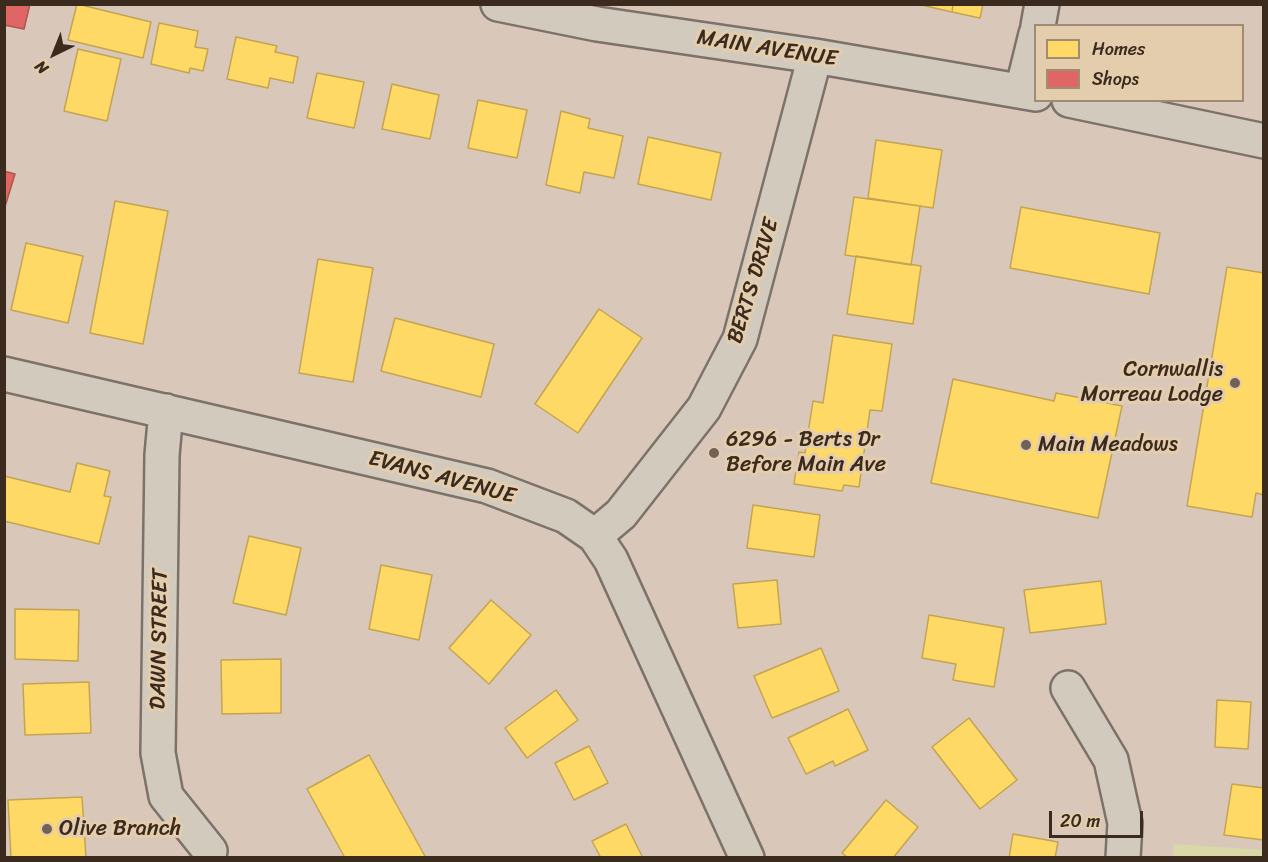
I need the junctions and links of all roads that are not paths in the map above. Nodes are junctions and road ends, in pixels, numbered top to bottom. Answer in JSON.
{"nodes":[{"id":1,"x":498,"y":4,"type":"edge"},
{"id":2,"x":1042,"y":4,"type":"edge"},
{"id":3,"x":598,"y":14,"type":"edge"},
{"id":4,"x":1038,"y":24,"type":"edge"},
{"id":5,"x":1034,"y":44,"type":"edge"},
{"id":6,"x":815,"y":56,"type":"junction"},
{"id":7,"x":1029,"y":92,"type":"edge"},
{"id":8,"x":1078,"y":102,"type":"edge"},
{"id":9,"x":1263,"y":141,"type":"edge"},
{"id":10,"x":4,"y":374,"type":"edge"},
{"id":11,"x":166,"y":411,"type":"junction"},
{"id":12,"x":595,"y":536,"type":"junction"},
{"id":13,"x":1068,"y":688,"type":"dead end"},
{"id":14,"x":210,"y":851,"type":"dead end"},
{"id":15,"x":747,"y":858,"type":"edge"},
{"id":16,"x":1123,"y":858,"type":"edge"}],
"edges":[{"from":1,"to":3,"type":"street","name":"MAIN AVENUE"},
{"from":2,"to":4,"type":"street"},
{"from":3,"to":6,"type":"street","name":"MAIN AVENUE"},
{"from":5,"to":7,"type":"street"},
{"from":6,"to":7,"type":"street","name":"MAIN AVENUE"},
{"from":6,"to":12,"type":"street","name":"BERTS DRIVE"},
{"from":8,"to":9,"type":"street"},
{"from":10,"to":11,"type":"street","name":"EVANS AVENUE"},
{"from":11,"to":12,"type":"street","name":"EVANS AVENUE"},
{"from":11,"to":14,"type":"street","name":"DAWN STREET"},
{"from":12,"to":15,"type":"street","name":"EVANS AVENUE"},
{"from":13,"to":16,"type":"street"}]}
